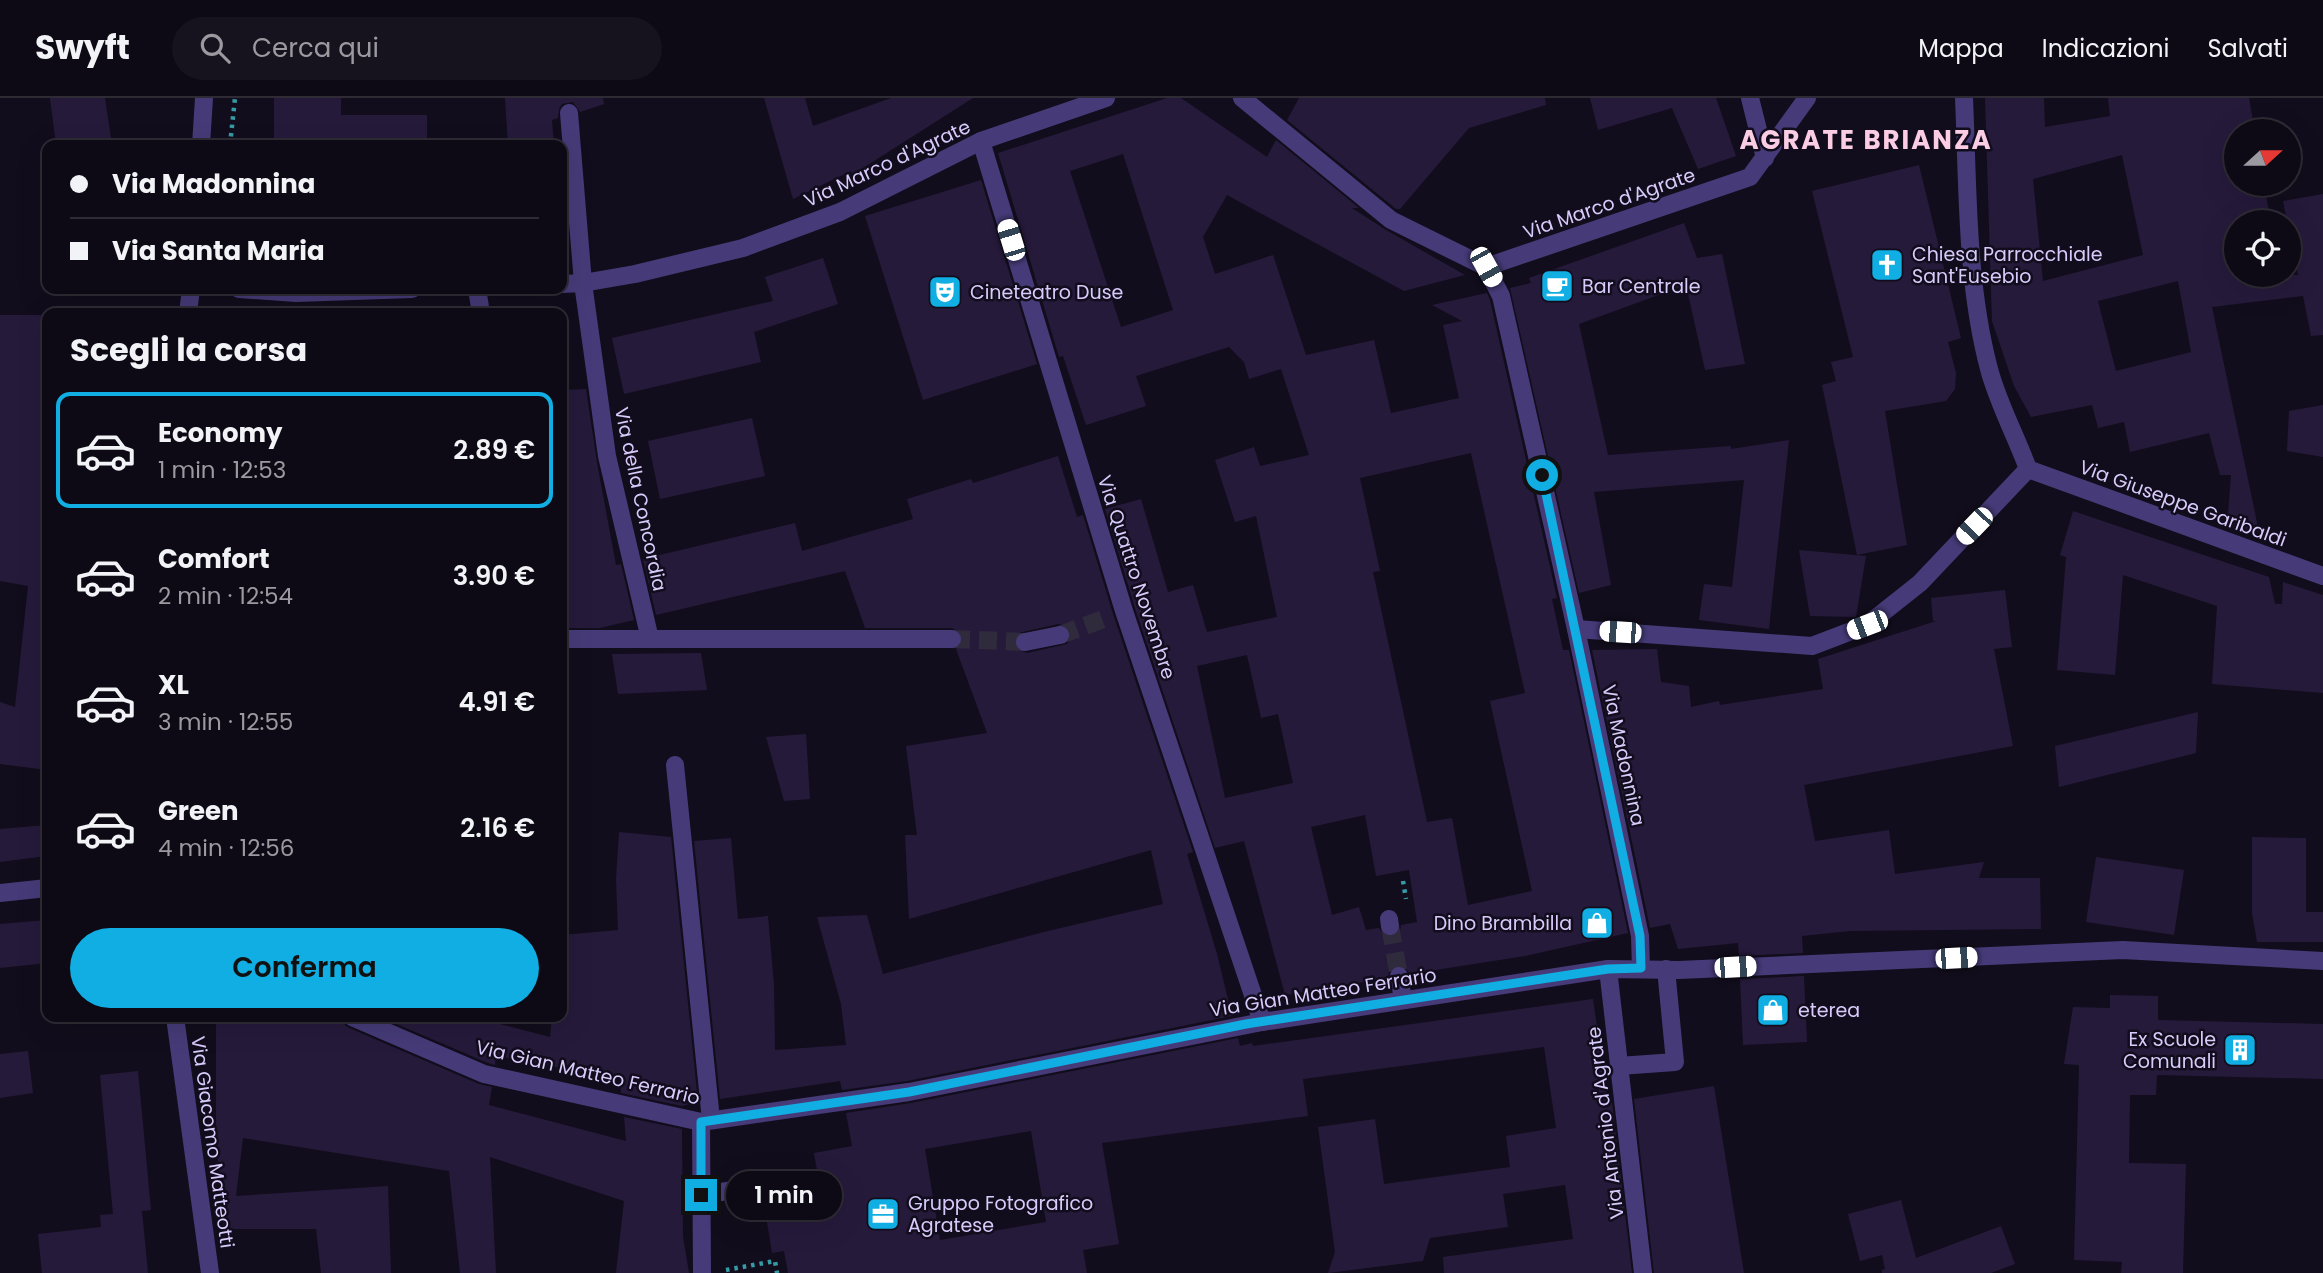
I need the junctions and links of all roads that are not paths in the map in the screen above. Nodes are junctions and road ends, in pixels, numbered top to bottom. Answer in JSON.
{"nodes":[{"id":1,"x":204,"y":98,"type":"edge"},
{"id":2,"x":1106,"y":98,"type":"edge"},
{"id":3,"x":1241,"y":98,"type":"edge"},
{"id":4,"x":1750,"y":98,"type":"edge"},
{"id":5,"x":1807,"y":98,"type":"edge"},
{"id":6,"x":1964,"y":98,"type":"edge"},
{"id":7,"x":569,"y":113,"type":"dead end"},
{"id":8,"x":201,"y":140,"type":"edge"},
{"id":9,"x":981,"y":141,"type":"junction"},
{"id":10,"x":1765,"y":158,"type":"junction"},
{"id":11,"x":1486,"y":267,"type":"junction"},
{"id":12,"x":583,"y":283,"type":"junction"},
{"id":13,"x":567,"y":284,"type":"edge"},
{"id":14,"x":2028,"y":469,"type":"junction"},
{"id":15,"x":2323,"y":576,"type":"edge"},
{"id":16,"x":1576,"y":629,"type":"junction"},
{"id":17,"x":1060,"y":635,"type":"tunnel mouth"},
{"id":18,"x":567,"y":639,"type":"edge"},
{"id":19,"x":650,"y":639,"type":"junction"},
{"id":20,"x":952,"y":639,"type":"tunnel mouth"},
{"id":21,"x":1025,"y":642,"type":"tunnel mouth"},
{"id":22,"x":675,"y":765,"type":"dead end"},
{"id":23,"x":42,"y":889,"type":"edge"},
{"id":24,"x":0,"y":893,"type":"edge"},
{"id":25,"x":2323,"y":961,"type":"edge"},
{"id":26,"x":1641,"y":968,"type":"junction"},
{"id":27,"x":1608,"y":969,"type":"junction"},
{"id":28,"x":1667,"y":969,"type":"junction"},
{"id":29,"x":1399,"y":976,"type":"tunnel mouth"},
{"id":30,"x":1403,"y":1000,"type":"junction"},
{"id":31,"x":1262,"y":1021,"type":"junction"},
{"id":32,"x":176,"y":1022,"type":"edge"},
{"id":33,"x":364,"y":1022,"type":"edge"},
{"id":34,"x":1619,"y":1066,"type":"junction"},
{"id":35,"x":706,"y":1121,"type":"junction"},
{"id":36,"x":805,"y":1179,"type":"dead end"},
{"id":37,"x":701,"y":1195,"type":"junction"},
{"id":38,"x":709,"y":1272,"type":"edge"},
{"id":39,"x":209,"y":1273,"type":"edge"},
{"id":40,"x":1643,"y":1273,"type":"edge"}],
"edges":[{"from":1,"to":8,"type":"street"},
{"from":2,"to":9,"type":"street","name":"Via Marco d'Agrate"},
{"from":3,"to":11,"type":"street"},
{"from":4,"to":10,"type":"street"},
{"from":5,"to":10,"type":"street"},
{"from":6,"to":14,"type":"street"},
{"from":7,"to":12,"type":"street","name":"Via della Concordia"},
{"from":9,"to":12,"type":"street","name":"Via Marco d'Agrate"},
{"from":9,"to":31,"type":"street","name":"Via Quattro Novembre"},
{"from":10,"to":11,"type":"street","name":"Via Marco d'Agrate"},
{"from":11,"to":16,"type":"street","name":"Via Madonnina"},
{"from":12,"to":13,"type":"street","name":"Via Marco d'Agrate"},
{"from":12,"to":19,"type":"street","name":"Via della Concordia"},
{"from":14,"to":15,"type":"street","name":"Via Giuseppe Garibaldi"},
{"from":14,"to":16,"type":"street"},
{"from":16,"to":26,"type":"street","name":"Via Madonnina"},
{"from":17,"to":21,"type":"street"},
{"from":18,"to":19,"type":"street"},
{"from":19,"to":20,"type":"street"},
{"from":22,"to":35,"type":"street"},
{"from":23,"to":24,"type":"street"},
{"from":25,"to":28,"type":"street","name":"Via Gian Matteo Ferrario"},
{"from":26,"to":27,"type":"street","name":"Via Gian Matteo Ferrario"},
{"from":26,"to":28,"type":"street","name":"Via Gian Matteo Ferrario"},
{"from":27,"to":30,"type":"street","name":"Via Gian Matteo Ferrario"},
{"from":27,"to":34,"type":"street","name":"Via Antonio d'Agrate"},
{"from":28,"to":34,"type":"street"},
{"from":29,"to":30,"type":"street"},
{"from":30,"to":31,"type":"street","name":"Via Gian Matteo Ferrario"},
{"from":31,"to":35,"type":"street","name":"Via Gian Matteo Ferrario"},
{"from":32,"to":39,"type":"street","name":"Via Giacomo Matteotti"},
{"from":33,"to":35,"type":"street","name":"Via Gian Matteo Ferrario"},
{"from":34,"to":40,"type":"street","name":"Via Antonio d'Agrate"},
{"from":35,"to":37,"type":"street"},
{"from":36,"to":37,"type":"street"},
{"from":37,"to":38,"type":"street"}]}
